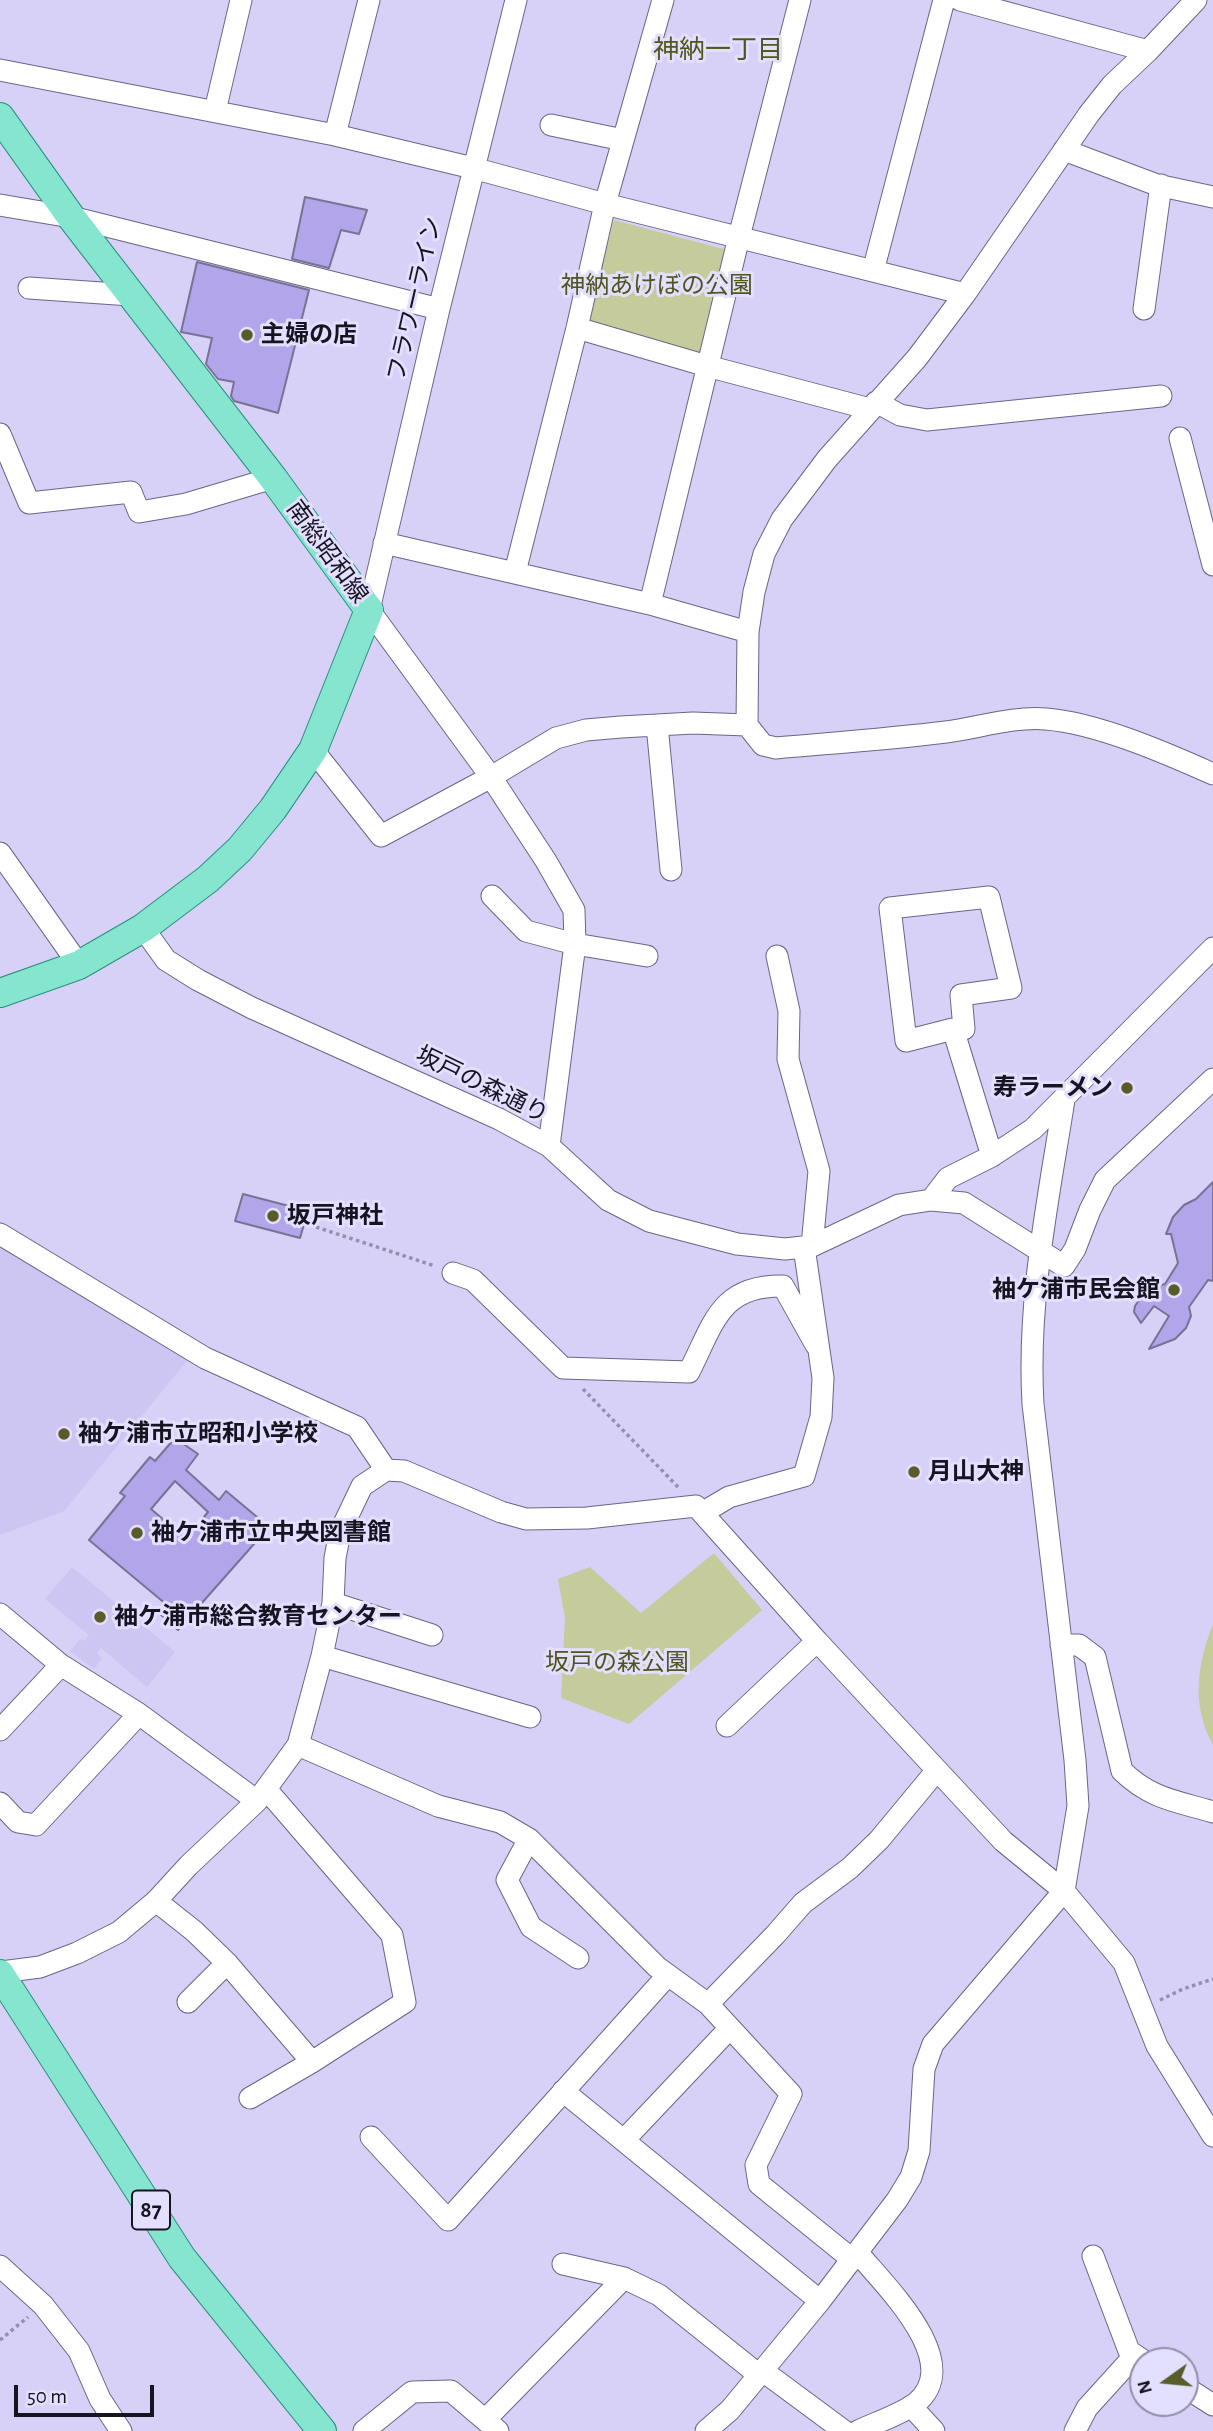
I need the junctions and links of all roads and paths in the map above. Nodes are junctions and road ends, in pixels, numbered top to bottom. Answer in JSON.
{"nodes":[{"id":1,"x":241,"y":0,"type":"edge"},
{"id":2,"x":369,"y":0,"type":"edge"},
{"id":3,"x":516,"y":0,"type":"edge"},
{"id":4,"x":663,"y":0,"type":"edge"},
{"id":5,"x":800,"y":0,"type":"edge"},
{"id":6,"x":944,"y":0,"type":"edge"},
{"id":7,"x":960,"y":0,"type":"edge"},
{"id":8,"x":1196,"y":0,"type":"edge"},
{"id":9,"x":1148,"y":51,"type":"junction"},
{"id":10,"x":0,"y":70,"type":"edge"},
{"id":11,"x":215,"y":111,"type":"junction"},
{"id":12,"x":0,"y":117,"type":"edge"},
{"id":13,"x":551,"y":125,"type":"dead end"},
{"id":14,"x":335,"y":135,"type":"junction"},
{"id":15,"x":623,"y":140,"type":"junction"},
{"id":16,"x":1064,"y":150,"type":"junction"},
{"id":17,"x":473,"y":168,"type":"junction"},
{"id":18,"x":1161,"y":185,"type":"junction"},
{"id":19,"x":1213,"y":197,"type":"edge"},
{"id":20,"x":605,"y":204,"type":"junction"},
{"id":21,"x":0,"y":205,"type":"edge"},
{"id":22,"x":71,"y":218,"type":"junction"},
{"id":23,"x":739,"y":237,"type":"junction"},
{"id":24,"x":873,"y":271,"type":"junction"},
{"id":25,"x":29,"y":288,"type":"dead end"},
{"id":26,"x":965,"y":294,"type":"junction"},
{"id":27,"x":131,"y":295,"type":"junction"},
{"id":28,"x":439,"y":309,"type":"junction"},
{"id":29,"x":1144,"y":309,"type":"dead end"},
{"id":30,"x":577,"y":328,"type":"junction"},
{"id":31,"x":707,"y":366,"type":"junction"},
{"id":32,"x":1161,"y":396,"type":"dead end"},
{"id":33,"x":873,"y":405,"type":"junction"},
{"id":34,"x":0,"y":434,"type":"edge"},
{"id":35,"x":1180,"y":438,"type":"dead end"},
{"id":36,"x":273,"y":478,"type":"junction"},
{"id":37,"x":384,"y":543,"type":"junction"},
{"id":38,"x":1213,"y":565,"type":"edge"},
{"id":39,"x":515,"y":572,"type":"junction"},
{"id":40,"x":650,"y":604,"type":"junction"},
{"id":41,"x":369,"y":610,"type":"junction"},
{"id":42,"x":748,"y":632,"type":"junction"},
{"id":43,"x":657,"y":725,"type":"junction"},
{"id":44,"x":747,"y":725,"type":"junction"},
{"id":45,"x":313,"y":750,"type":"junction"},
{"id":46,"x":1213,"y":774,"type":"edge"},
{"id":47,"x":491,"y":777,"type":"junction"},
{"id":48,"x":0,"y":853,"type":"edge"},
{"id":49,"x":671,"y":870,"type":"dead end"},
{"id":50,"x":492,"y":896,"type":"dead end"},
{"id":51,"x":143,"y":928,"type":"junction"},
{"id":52,"x":575,"y":944,"type":"junction"},
{"id":53,"x":1213,"y":948,"type":"edge"},
{"id":54,"x":647,"y":956,"type":"dead end"},
{"id":55,"x":777,"y":956,"type":"dead end"},
{"id":56,"x":79,"y":965,"type":"junction"},
{"id":57,"x":0,"y":993,"type":"edge"},
{"id":58,"x":953,"y":1029,"type":"junction"},
{"id":59,"x":1213,"y":1079,"type":"edge"},
{"id":60,"x":1064,"y":1100,"type":"junction"},
{"id":61,"x":549,"y":1146,"type":"junction"},
{"id":62,"x":992,"y":1156,"type":"junction"},
{"id":63,"x":931,"y":1200,"type":"junction"},
{"id":64,"x":316,"y":1227,"type":"dead end"},
{"id":65,"x":0,"y":1234,"type":"edge"},
{"id":66,"x":808,"y":1246,"type":"junction"},
{"id":67,"x":1040,"y":1252,"type":"junction"},
{"id":68,"x":453,"y":1273,"type":"joint"},
{"id":69,"x":817,"y":1345,"type":"junction"},
{"id":70,"x":563,"y":1368,"type":"junction"},
{"id":71,"x":386,"y":1470,"type":"junction"},
{"id":72,"x":699,"y":1509,"type":"junction"},
{"id":73,"x":333,"y":1602,"type":"junction"},
{"id":74,"x":0,"y":1614,"type":"edge"},
{"id":75,"x":432,"y":1635,"type":"dead end"},
{"id":76,"x":817,"y":1641,"type":"junction"},
{"id":77,"x":1061,"y":1645,"type":"junction"},
{"id":78,"x":322,"y":1656,"type":"junction"},
{"id":79,"x":61,"y":1665,"type":"junction"},
{"id":80,"x":139,"y":1714,"type":"junction"},
{"id":81,"x":530,"y":1717,"type":"dead end"},
{"id":82,"x":727,"y":1726,"type":"dead end"},
{"id":83,"x":0,"y":1730,"type":"edge"},
{"id":84,"x":298,"y":1745,"type":"junction"},
{"id":85,"x":937,"y":1770,"type":"junction"},
{"id":86,"x":262,"y":1795,"type":"junction"},
{"id":87,"x":0,"y":1803,"type":"edge"},
{"id":88,"x":1213,"y":1812,"type":"edge"},
{"id":89,"x":529,"y":1839,"type":"junction"},
{"id":90,"x":1064,"y":1891,"type":"junction"},
{"id":91,"x":156,"y":1901,"type":"junction"},
{"id":92,"x":578,"y":1958,"type":"dead end"},
{"id":93,"x":228,"y":1963,"type":"junction"},
{"id":94,"x":0,"y":1973,"type":"edge"},
{"id":95,"x":668,"y":1975,"type":"junction"},
{"id":96,"x":1213,"y":1979,"type":"edge"},
{"id":97,"x":188,"y":2002,"type":"dead end"},
{"id":98,"x":708,"y":2004,"type":"junction"},
{"id":99,"x":1142,"y":2008,"type":"junction"},
{"id":100,"x":730,"y":2028,"type":"junction"},
{"id":101,"x":312,"y":2062,"type":"junction"},
{"id":102,"x":564,"y":2091,"type":"junction"},
{"id":103,"x":250,"y":2098,"type":"dead end"},
{"id":104,"x":1213,"y":2136,"type":"edge"},
{"id":105,"x":371,"y":2137,"type":"dead end"},
{"id":106,"x":624,"y":2140,"type":"junction"},
{"id":107,"x":856,"y":2256,"type":"junction"},
{"id":108,"x":1093,"y":2256,"type":"dead end"},
{"id":109,"x":562,"y":2264,"type":"dead end"},
{"id":110,"x":1,"y":2270,"type":"edge"},
{"id":111,"x":624,"y":2278,"type":"junction"},
{"id":112,"x":820,"y":2301,"type":"junction"},
{"id":113,"x":43,"y":2305,"type":"junction"},
{"id":114,"x":0,"y":2340,"type":"edge"},
{"id":115,"x":1129,"y":2351,"type":"edge"},
{"id":116,"x":1129,"y":2368,"type":"edge"},
{"id":117,"x":761,"y":2373,"type":"junction"},
{"id":118,"x":911,"y":2406,"type":"junction"},
{"id":119,"x":491,"y":2426,"type":"edge"},
{"id":120,"x":121,"y":2431,"type":"edge"},
{"id":121,"x":322,"y":2431,"type":"edge"},
{"id":122,"x":364,"y":2431,"type":"edge"},
{"id":123,"x":706,"y":2431,"type":"edge"},
{"id":124,"x":844,"y":2431,"type":"edge"},
{"id":125,"x":858,"y":2431,"type":"edge"},
{"id":126,"x":934,"y":2431,"type":"edge"},
{"id":127,"x":1075,"y":2431,"type":"edge"}],
"edges":[{"from":1,"to":11,"type":"street"},
{"from":2,"to":14,"type":"street"},
{"from":3,"to":17,"type":"street","name":"フラワーライン"},
{"from":4,"to":15,"type":"street"},
{"from":5,"to":23,"type":"street"},
{"from":6,"to":24,"type":"street"},
{"from":7,"to":9,"type":"street"},
{"from":8,"to":9,"type":"street"},
{"from":9,"to":16,"type":"street"},
{"from":10,"to":11,"type":"street"},
{"from":11,"to":14,"type":"street"},
{"from":12,"to":22,"type":"main road","name":"南総昭和線"},
{"from":13,"to":15,"type":"street"},
{"from":14,"to":17,"type":"street"},
{"from":15,"to":20,"type":"street"},
{"from":16,"to":18,"type":"street"},
{"from":16,"to":26,"type":"street"},
{"from":17,"to":20,"type":"street"},
{"from":17,"to":28,"type":"street","name":"フラワーライン"},
{"from":18,"to":19,"type":"street"},
{"from":18,"to":29,"type":"street"},
{"from":20,"to":23,"type":"street"},
{"from":20,"to":30,"type":"street"},
{"from":21,"to":22,"type":"street"},
{"from":22,"to":27,"type":"main road","name":"南総昭和線"},
{"from":22,"to":28,"type":"street"},
{"from":23,"to":24,"type":"street"},
{"from":23,"to":31,"type":"street"},
{"from":24,"to":26,"type":"street"},
{"from":25,"to":27,"type":"street"},
{"from":26,"to":33,"type":"street"},
{"from":27,"to":36,"type":"main road","name":"南総昭和線"},
{"from":28,"to":37,"type":"street","name":"フラワーライン"},
{"from":30,"to":31,"type":"street"},
{"from":30,"to":39,"type":"street"},
{"from":31,"to":33,"type":"street"},
{"from":31,"to":40,"type":"street"},
{"from":32,"to":33,"type":"street"},
{"from":33,"to":42,"type":"street"},
{"from":34,"to":36,"type":"street"},
{"from":35,"to":38,"type":"street"},
{"from":36,"to":41,"type":"main road","name":"南総昭和線"},
{"from":37,"to":39,"type":"street"},
{"from":37,"to":41,"type":"street","name":"フラワーライン"},
{"from":39,"to":40,"type":"street"},
{"from":40,"to":42,"type":"street"},
{"from":41,"to":45,"type":"main road","name":"南総昭和線"},
{"from":41,"to":47,"type":"street"},
{"from":42,"to":44,"type":"street"},
{"from":43,"to":44,"type":"street"},
{"from":43,"to":47,"type":"street"},
{"from":43,"to":49,"type":"street"},
{"from":44,"to":46,"type":"street"},
{"from":45,"to":47,"type":"street"},
{"from":45,"to":51,"type":"main road","name":"南総昭和線"},
{"from":47,"to":52,"type":"street"},
{"from":48,"to":56,"type":"street"},
{"from":50,"to":52,"type":"street"},
{"from":51,"to":56,"type":"main road","name":"南総昭和線"},
{"from":51,"to":61,"type":"street","name":"坂戸の森通り"},
{"from":52,"to":54,"type":"street"},
{"from":52,"to":61,"type":"street"},
{"from":53,"to":60,"type":"street"},
{"from":55,"to":66,"type":"street"},
{"from":56,"to":57,"type":"main road","name":"南総昭和線"},
{"from":58,"to":58,"type":"street"},
{"from":58,"to":62,"type":"street"},
{"from":59,"to":67,"type":"street","name":"坂戸の森通り"},
{"from":60,"to":62,"type":"street"},
{"from":60,"to":67,"type":"street"},
{"from":61,"to":66,"type":"street","name":"坂戸の森通り"},
{"from":62,"to":63,"type":"street"},
{"from":63,"to":66,"type":"street","name":"坂戸の森通り"},
{"from":63,"to":67,"type":"street","name":"坂戸の森通り"},
{"from":64,"to":68,"type":"path"},
{"from":65,"to":71,"type":"street"},
{"from":66,"to":69,"type":"street"},
{"from":67,"to":77,"type":"street"},
{"from":68,"to":70,"type":"street"},
{"from":69,"to":70,"type":"street"},
{"from":69,"to":72,"type":"street"},
{"from":70,"to":72,"type":"path"},
{"from":71,"to":72,"type":"street"},
{"from":71,"to":73,"type":"street"},
{"from":72,"to":76,"type":"street"},
{"from":73,"to":75,"type":"street"},
{"from":73,"to":78,"type":"street"},
{"from":74,"to":79,"type":"street"},
{"from":76,"to":82,"type":"street"},
{"from":76,"to":85,"type":"street"},
{"from":77,"to":88,"type":"street"},
{"from":77,"to":90,"type":"street"},
{"from":78,"to":81,"type":"street"},
{"from":78,"to":84,"type":"street"},
{"from":79,"to":80,"type":"street"},
{"from":79,"to":83,"type":"street"},
{"from":80,"to":86,"type":"street"},
{"from":80,"to":87,"type":"street"},
{"from":84,"to":86,"type":"street"},
{"from":84,"to":89,"type":"street"},
{"from":85,"to":90,"type":"street"},
{"from":85,"to":98,"type":"street"},
{"from":86,"to":91,"type":"street"},
{"from":86,"to":101,"type":"street"},
{"from":89,"to":92,"type":"street"},
{"from":89,"to":95,"type":"street"},
{"from":90,"to":99,"type":"street"},
{"from":90,"to":107,"type":"street"},
{"from":91,"to":93,"type":"street"},
{"from":91,"to":94,"type":"street"},
{"from":93,"to":97,"type":"street"},
{"from":93,"to":101,"type":"street"},
{"from":94,"to":121,"type":"main road","number":"87"},
{"from":95,"to":98,"type":"street"},
{"from":95,"to":102,"type":"street"},
{"from":96,"to":99,"type":"path"},
{"from":98,"to":100,"type":"street"},
{"from":99,"to":104,"type":"street"},
{"from":100,"to":106,"type":"street"},
{"from":100,"to":107,"type":"street"},
{"from":101,"to":103,"type":"street"},
{"from":102,"to":105,"type":"street"},
{"from":102,"to":106,"type":"street"},
{"from":106,"to":112,"type":"street"},
{"from":107,"to":112,"type":"street"},
{"from":107,"to":118,"type":"street"},
{"from":108,"to":115,"type":"street"},
{"from":109,"to":111,"type":"street"},
{"from":110,"to":113,"type":"street"},
{"from":111,"to":117,"type":"street"},
{"from":111,"to":119,"type":"street"},
{"from":112,"to":117,"type":"street"},
{"from":113,"to":114,"type":"path"},
{"from":113,"to":120,"type":"street"},
{"from":116,"to":127,"type":"street"},
{"from":117,"to":123,"type":"street"},
{"from":117,"to":124,"type":"street"},
{"from":118,"to":125,"type":"street"},
{"from":118,"to":126,"type":"street"},
{"from":119,"to":122,"type":"street"}]}
